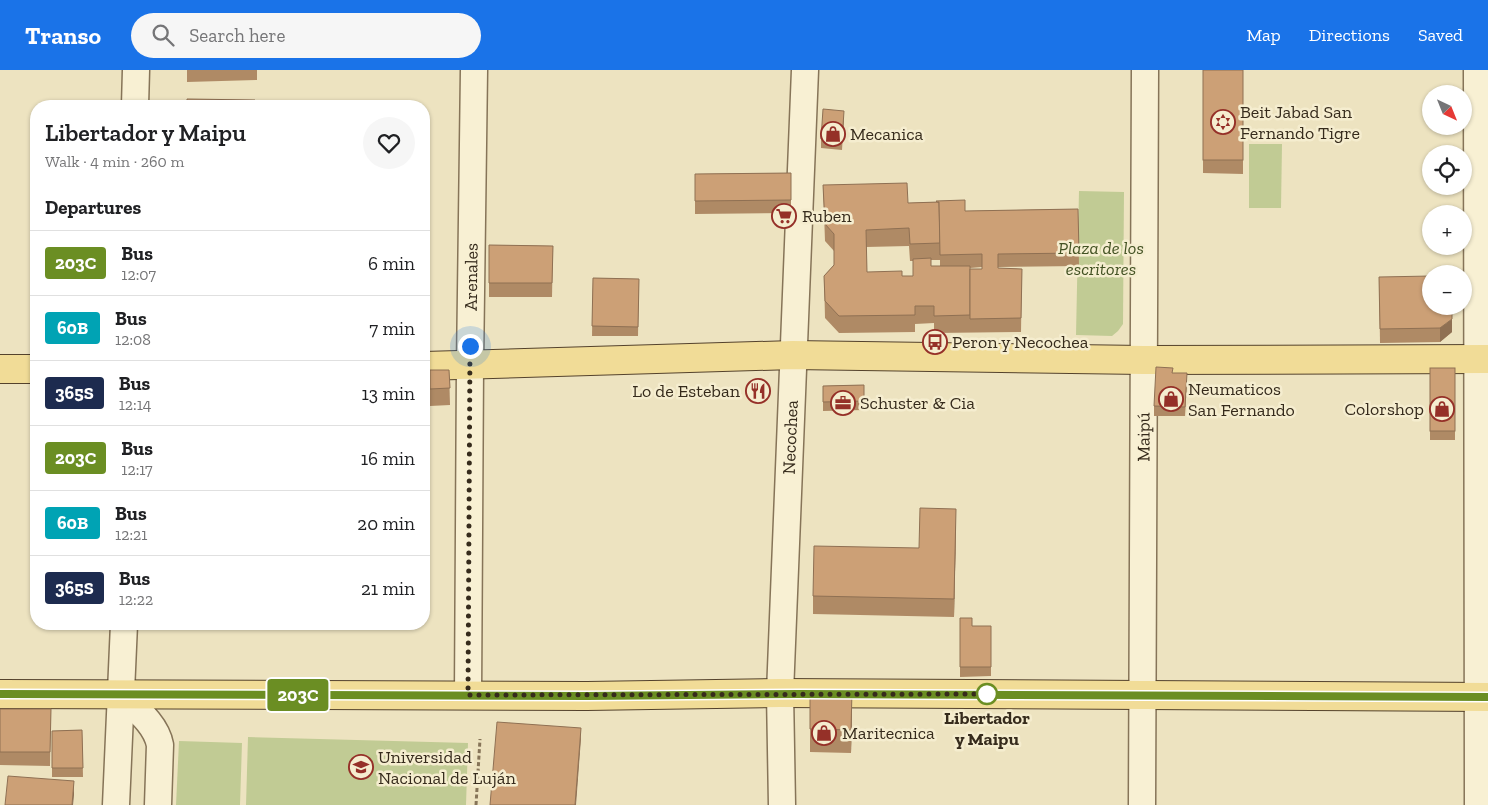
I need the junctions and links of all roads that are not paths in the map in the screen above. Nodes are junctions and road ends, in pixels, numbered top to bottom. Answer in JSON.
{"nodes":[{"id":1,"x":136,"y":70,"type":"edge"},
{"id":2,"x":474,"y":70,"type":"edge"},
{"id":3,"x":805,"y":70,"type":"edge"},
{"id":4,"x":1145,"y":70,"type":"edge"},
{"id":5,"x":1476,"y":70,"type":"edge"},
{"id":6,"x":136,"y":100,"type":"edge"},
{"id":7,"x":793,"y":355,"type":"junction"},
{"id":8,"x":1482,"y":359,"type":"edge"},
{"id":9,"x":1144,"y":360,"type":"junction"},
{"id":10,"x":430,"y":366,"type":"edge"},
{"id":11,"x":470,"y":366,"type":"junction"},
{"id":12,"x":0,"y":369,"type":"edge"},
{"id":13,"x":30,"y":369,"type":"edge"},
{"id":14,"x":1482,"y":411,"type":"edge"},
{"id":15,"x":124,"y":630,"type":"edge"},
{"id":16,"x":0,"y":694,"type":"edge"},
{"id":17,"x":780,"y":694,"type":"junction"},
{"id":18,"x":468,"y":695,"type":"junction"},
{"id":19,"x":1142,"y":695,"type":"junction"},
{"id":20,"x":122,"y":696,"type":"junction"},
{"id":21,"x":1482,"y":697,"type":"edge"},
{"id":22,"x":116,"y":805,"type":"edge"},
{"id":23,"x":158,"y":805,"type":"edge"},
{"id":24,"x":782,"y":805,"type":"edge"},
{"id":25,"x":1142,"y":805,"type":"edge"},
{"id":26,"x":1478,"y":805,"type":"edge"}],
"edges":[{"from":1,"to":6,"type":"street"},
{"from":2,"to":11,"type":"street","name":"Arenales"},
{"from":3,"to":7,"type":"street","name":"Necochea"},
{"from":4,"to":9,"type":"street","name":"Maipú"},
{"from":5,"to":8,"type":"street"},
{"from":7,"to":9,"type":"main road"},
{"from":7,"to":11,"type":"main road"},
{"from":7,"to":17,"type":"street","name":"Necochea"},
{"from":8,"to":9,"type":"main road"},
{"from":8,"to":14,"type":"street"},
{"from":9,"to":19,"type":"street","name":"Maipú"},
{"from":10,"to":11,"type":"main road"},
{"from":11,"to":18,"type":"street","name":"Arenales"},
{"from":12,"to":13,"type":"main road"},
{"from":14,"to":21,"type":"street"},
{"from":15,"to":20,"type":"street"},
{"from":16,"to":20,"type":"main road"},
{"from":17,"to":18,"type":"main road"},
{"from":17,"to":19,"type":"main road"},
{"from":17,"to":24,"type":"street","name":"Necochea"},
{"from":18,"to":20,"type":"main road"},
{"from":19,"to":21,"type":"main road"},
{"from":19,"to":25,"type":"street","name":"Maipú"},
{"from":20,"to":22,"type":"street"},
{"from":20,"to":23,"type":"street"},
{"from":21,"to":26,"type":"street"}]}
